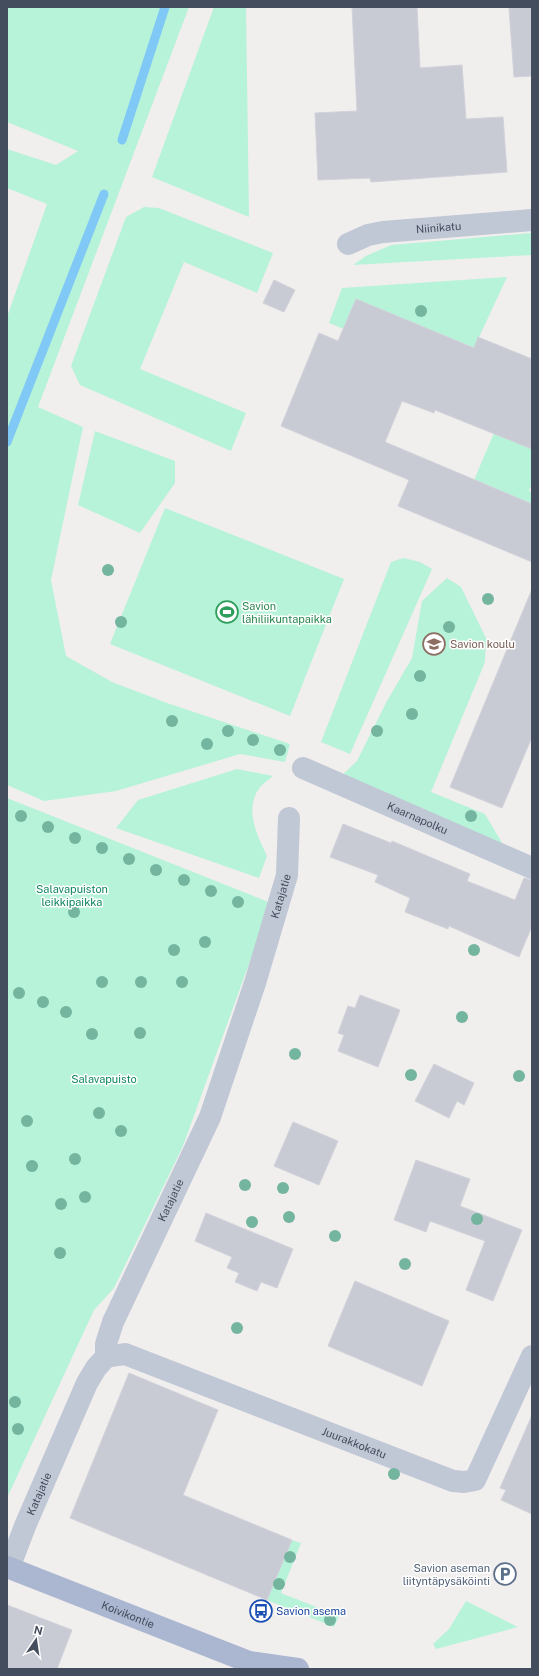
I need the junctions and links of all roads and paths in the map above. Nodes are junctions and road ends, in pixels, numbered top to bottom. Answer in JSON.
{"nodes":[{"id":1,"x":532,"y":220,"type":"edge"},
{"id":2,"x":348,"y":244,"type":"dead end"},
{"id":3,"x":302,"y":768,"type":"dead end"},
{"id":4,"x":289,"y":818,"type":"dead end"},
{"id":5,"x":532,"y":868,"type":"edge"},
{"id":6,"x":532,"y":1356,"type":"edge"},
{"id":7,"x":106,"y":1357,"type":"junction"},
{"id":8,"x":8,"y":1567,"type":"edge"},
{"id":9,"x":256,"y":1665,"type":"edge"},
{"id":10,"x":298,"y":1669,"type":"edge"}],
"edges":[{"from":1,"to":2,"type":"street","name":"Niinikatu"},
{"from":3,"to":5,"type":"street","name":"Kaarnapolku"},
{"from":4,"to":7,"type":"street","name":"Katajatie"},
{"from":6,"to":7,"type":"street","name":"Juurakkokatu"},
{"from":7,"to":8,"type":"street","name":"Katajatie"},
{"from":8,"to":9,"type":"main road","name":"Koivikontie"},
{"from":9,"to":10,"type":"main road","name":"Koivikontie"}]}
